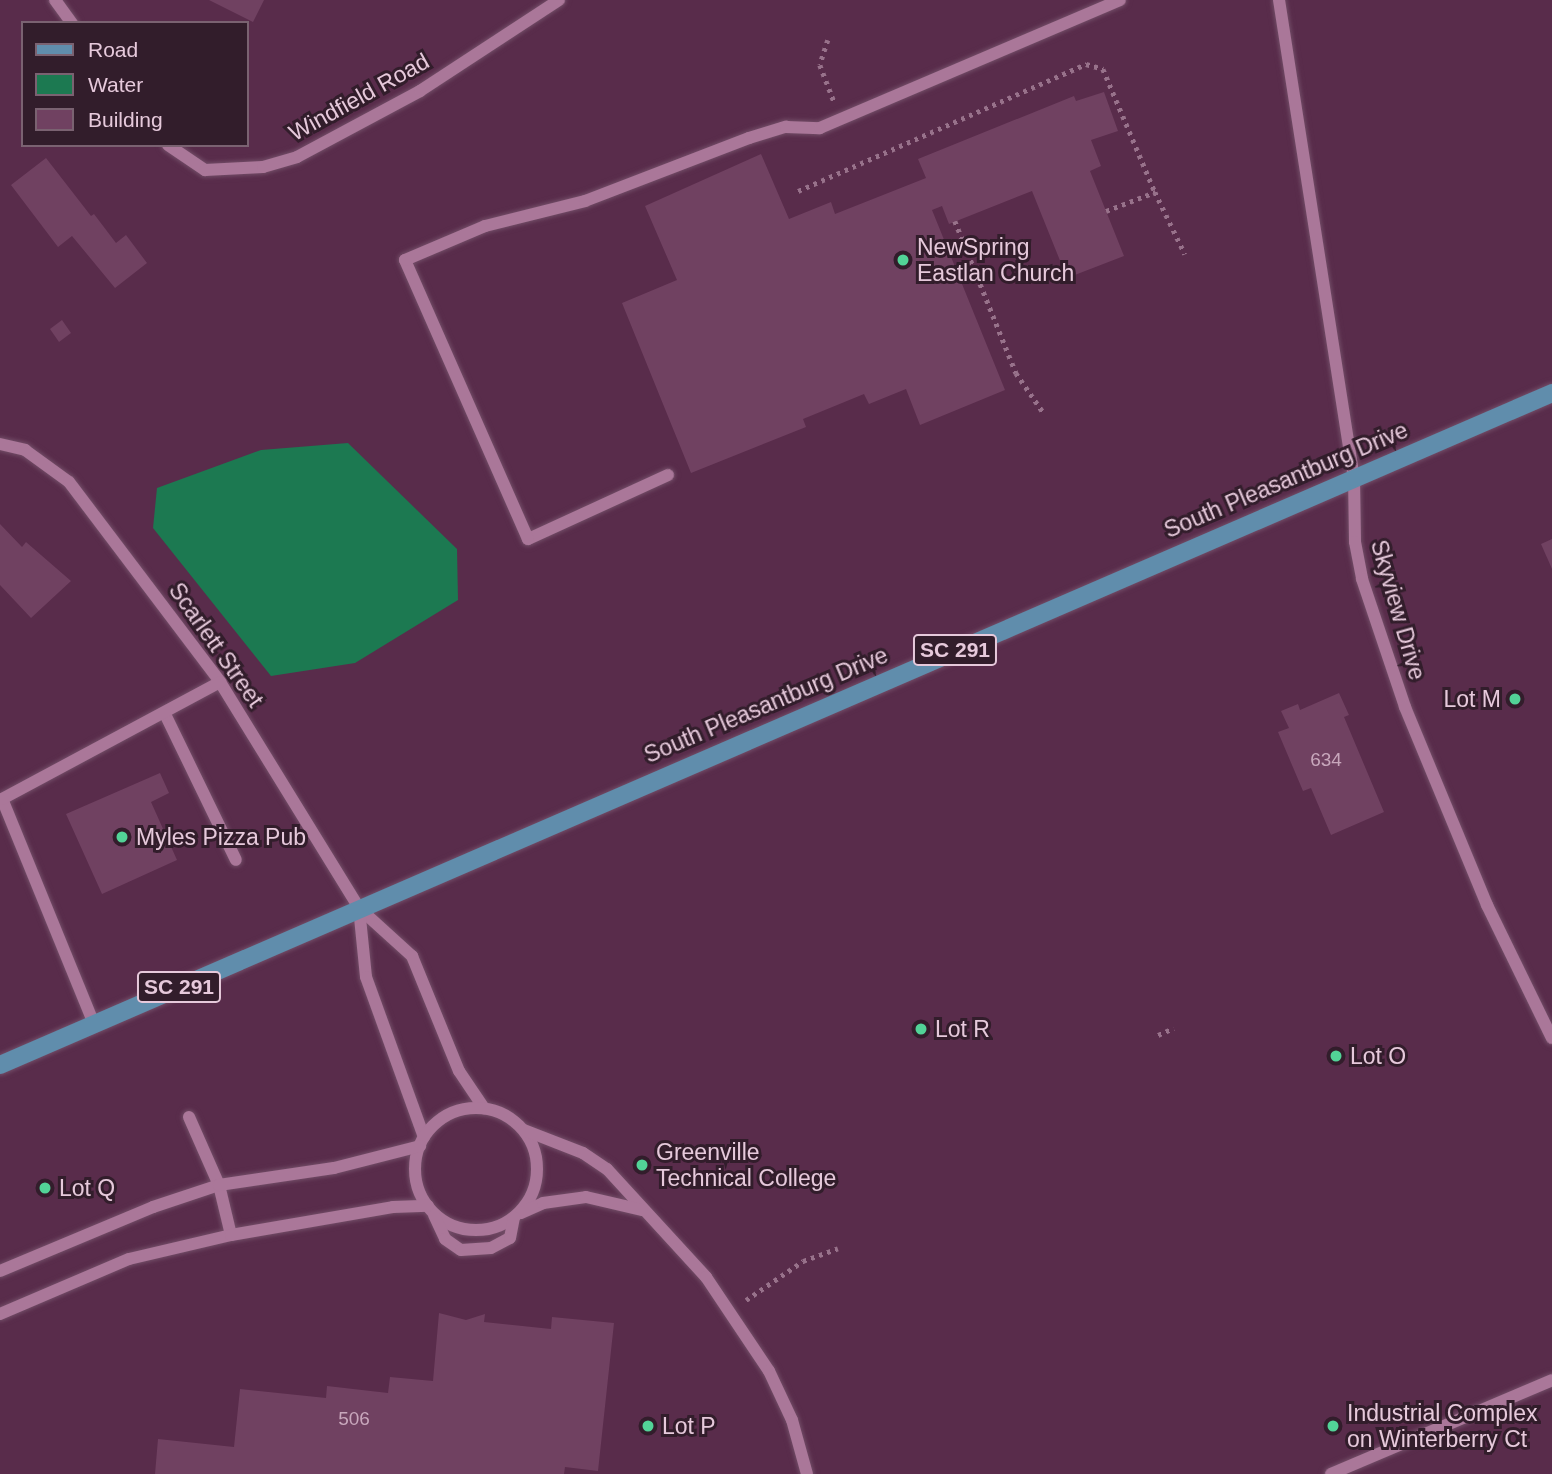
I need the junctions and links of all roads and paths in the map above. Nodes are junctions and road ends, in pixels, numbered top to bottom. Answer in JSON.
{"nodes":[{"id":1,"x":55,"y":0,"type":"edge"},
{"id":2,"x":559,"y":0,"type":"edge"},
{"id":3,"x":1120,"y":0,"type":"edge"},
{"id":4,"x":1279,"y":0,"type":"edge"},
{"id":5,"x":71,"y":21,"type":"edge"},
{"id":6,"x":828,"y":40,"type":"dead end"},
{"id":7,"x":835,"y":106,"type":"dead end"},
{"id":8,"x":170,"y":147,"type":"edge"},
{"id":9,"x":798,"y":191,"type":"dead end"},
{"id":10,"x":1155,"y":192,"type":"junction"},
{"id":11,"x":1106,"y":211,"type":"dead end"},
{"id":12,"x":955,"y":221,"type":"dead end"},
{"id":13,"x":1185,"y":254,"type":"dead end"},
{"id":14,"x":1552,"y":393,"type":"edge"},
{"id":15,"x":1044,"y":412,"type":"dead end"},
{"id":16,"x":0,"y":444,"type":"edge"},
{"id":17,"x":668,"y":475,"type":"dead end"},
{"id":18,"x":1354,"y":477,"type":"junction"},
{"id":19,"x":220,"y":682,"type":"junction"},
{"id":20,"x":164,"y":714,"type":"junction"},
{"id":21,"x":236,"y":860,"type":"dead end"},
{"id":22,"x":359,"y":908,"type":"junction"},
{"id":23,"x":94,"y":1024,"type":"junction"},
{"id":24,"x":1174,"y":1028,"type":"dead end"},
{"id":25,"x":1158,"y":1035,"type":"dead end"},
{"id":26,"x":1552,"y":1038,"type":"edge"},
{"id":27,"x":0,"y":1065,"type":"edge"},
{"id":28,"x":484,"y":1108,"type":"junction"},
{"id":29,"x":189,"y":1117,"type":"dead end"},
{"id":30,"x":524,"y":1130,"type":"junction"},
{"id":31,"x":422,"y":1142,"type":"junction"},
{"id":32,"x":219,"y":1185,"type":"junction"},
{"id":33,"x":430,"y":1208,"type":"junction"},
{"id":34,"x":642,"y":1211,"type":"junction"},
{"id":35,"x":516,"y":1216,"type":"junction"},
{"id":36,"x":231,"y":1235,"type":"junction"},
{"id":37,"x":838,"y":1248,"type":"dead end"},
{"id":38,"x":0,"y":1271,"type":"edge"},
{"id":39,"x":731,"y":1310,"type":"junction"},
{"id":40,"x":0,"y":1314,"type":"edge"},
{"id":41,"x":1552,"y":1380,"type":"edge"},
{"id":42,"x":807,"y":1474,"type":"edge"},
{"id":43,"x":1331,"y":1474,"type":"edge"}],
"edges":[{"from":1,"to":5,"type":"street"},
{"from":2,"to":8,"type":"street","name":"Windfield Road"},
{"from":3,"to":17,"type":"street"},
{"from":4,"to":18,"type":"street","name":"Skyview Drive"},
{"from":6,"to":7,"type":"path"},
{"from":9,"to":10,"type":"path"},
{"from":10,"to":11,"type":"path"},
{"from":10,"to":13,"type":"path"},
{"from":12,"to":15,"type":"path"},
{"from":14,"to":18,"type":"main road","name":"South Pleasantburg Drive","number":"SC 291"},
{"from":16,"to":19,"type":"street","name":"Scarlett Street"},
{"from":18,"to":22,"type":"main road","name":"South Pleasantburg Drive","number":"SC 291"},
{"from":18,"to":26,"type":"street","name":"Skyview Drive"},
{"from":19,"to":20,"type":"street"},
{"from":19,"to":22,"type":"street","name":"Scarlett Street"},
{"from":20,"to":21,"type":"street"},
{"from":20,"to":23,"type":"street"},
{"from":22,"to":23,"type":"main road","name":"South Pleasantburg Drive","number":"SC 291"},
{"from":22,"to":28,"type":"street"},
{"from":22,"to":31,"type":"street"},
{"from":23,"to":27,"type":"main road","name":"South Pleasantburg Drive","number":"SC 291"},
{"from":24,"to":25,"type":"path"},
{"from":28,"to":30,"type":"street"},
{"from":28,"to":31,"type":"street"},
{"from":29,"to":32,"type":"street"},
{"from":30,"to":34,"type":"street"},
{"from":30,"to":35,"type":"street"},
{"from":31,"to":32,"type":"street"},
{"from":31,"to":33,"type":"street"},
{"from":32,"to":36,"type":"street"},
{"from":32,"to":38,"type":"street"},
{"from":33,"to":35,"type":"street"},
{"from":33,"to":35,"type":"street"},
{"from":33,"to":36,"type":"street"},
{"from":34,"to":35,"type":"street"},
{"from":34,"to":39,"type":"street"},
{"from":36,"to":40,"type":"street"},
{"from":37,"to":39,"type":"path"},
{"from":39,"to":42,"type":"street"},
{"from":41,"to":43,"type":"street"}]}
